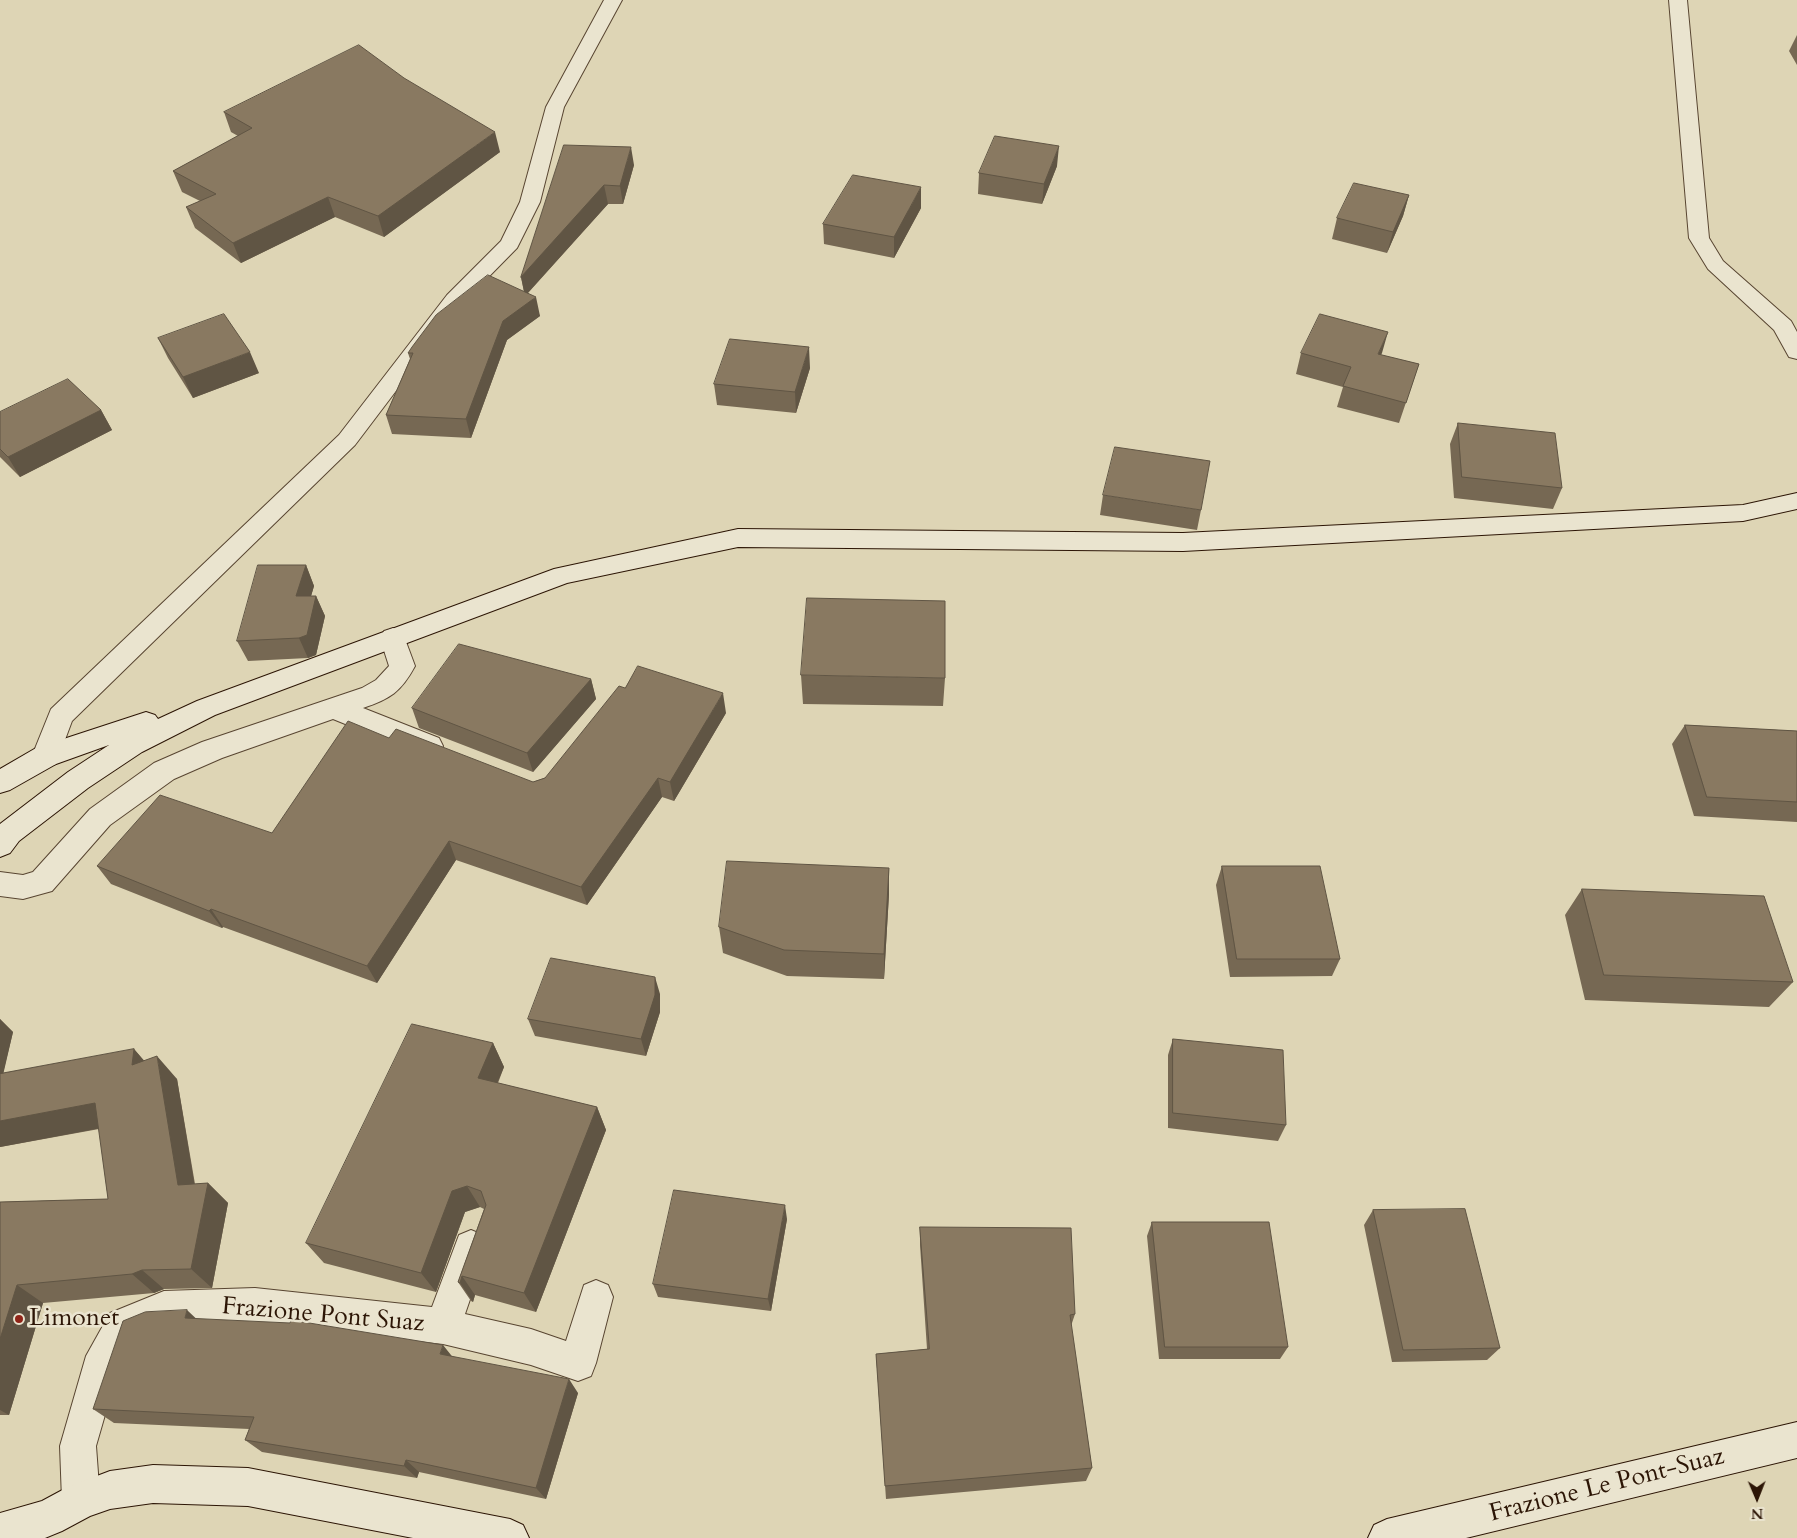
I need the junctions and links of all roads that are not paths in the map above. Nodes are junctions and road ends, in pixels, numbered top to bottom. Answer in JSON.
{"nodes":[{"id":1,"x":613,"y":0,"type":"edge"},
{"id":2,"x":1678,"y":0,"type":"edge"},
{"id":3,"x":1797,"y":352,"type":"edge"},
{"id":4,"x":1797,"y":502,"type":"edge"},
{"id":5,"x":393,"y":638,"type":"junction"},
{"id":6,"x":206,"y":708,"type":"junction"},
{"id":7,"x":332,"y":708,"type":"junction"},
{"id":8,"x":46,"y":756,"type":"junction"},
{"id":9,"x":455,"y":756,"type":"edge"},
{"id":10,"x":0,"y":782,"type":"edge"},
{"id":11,"x":0,"y":845,"type":"edge"},
{"id":12,"x":0,"y":884,"type":"edge"},
{"id":13,"x":478,"y":1225,"type":"edge"},
{"id":14,"x":596,"y":1297,"type":"dead end"},
{"id":15,"x":443,"y":1326,"type":"junction"},
{"id":16,"x":1797,"y":1440,"type":"edge"},
{"id":17,"x":81,"y":1500,"type":"junction"},
{"id":18,"x":41,"y":1528,"type":"edge"},
{"id":19,"x":0,"y":1534,"type":"edge"},
{"id":20,"x":1400,"y":1537,"type":"edge"},
{"id":21,"x":510,"y":1538,"type":"edge"}],
"edges":[{"from":1,"to":8,"type":"main road"},
{"from":2,"to":3,"type":"main road"},
{"from":4,"to":5,"type":"main road"},
{"from":5,"to":6,"type":"main road"},
{"from":5,"to":7,"type":"main road"},
{"from":6,"to":8,"type":"main road"},
{"from":6,"to":11,"type":"main road"},
{"from":7,"to":9,"type":"main road"},
{"from":7,"to":12,"type":"main road"},
{"from":8,"to":10,"type":"main road"},
{"from":13,"to":15,"type":"main road"},
{"from":14,"to":15,"type":"main road","name":"Frazione Pont Suaz"},
{"from":15,"to":17,"type":"main road","name":"Frazione Pont Suaz"},
{"from":16,"to":20,"type":"main road","name":"Frazione Le Pont-Suaz"},
{"from":17,"to":18,"type":"main road"},
{"from":17,"to":21,"type":"main road"},
{"from":18,"to":19,"type":"main road"}]}
